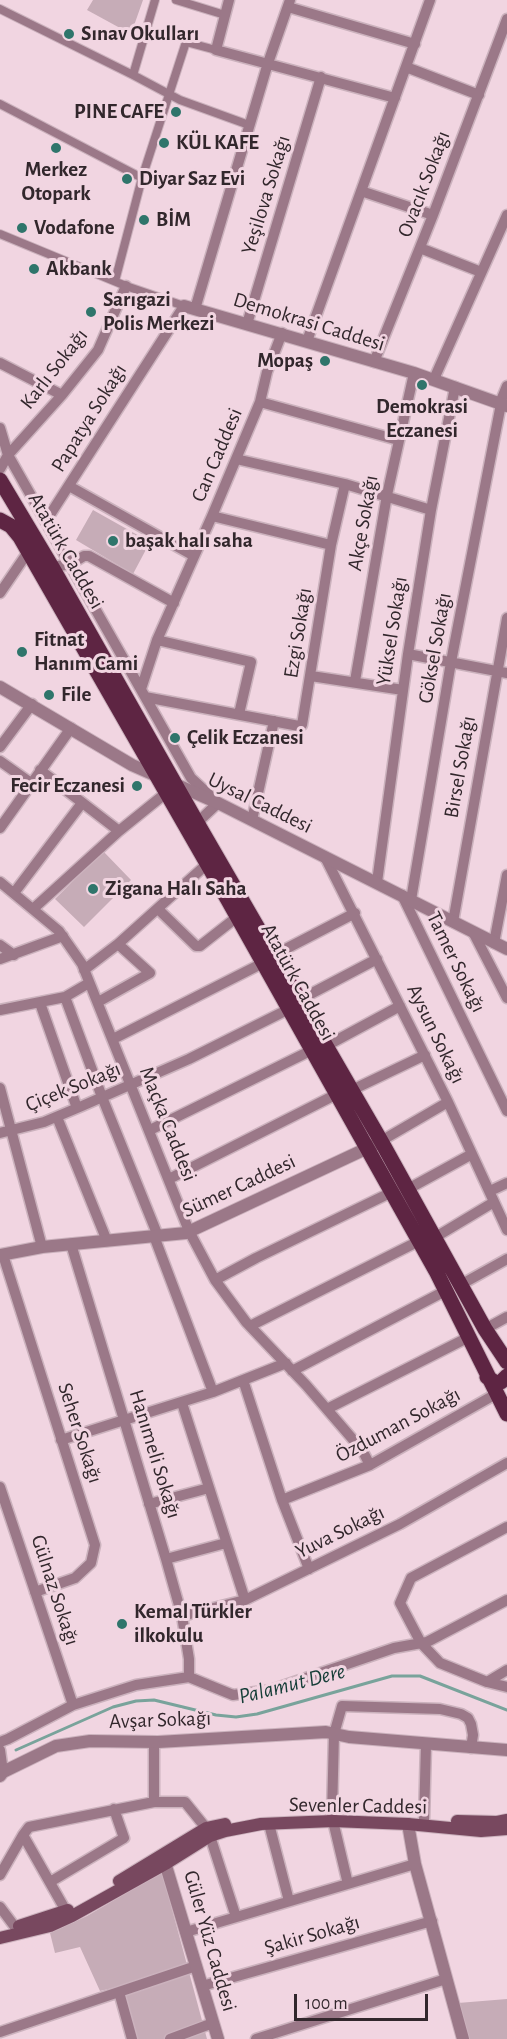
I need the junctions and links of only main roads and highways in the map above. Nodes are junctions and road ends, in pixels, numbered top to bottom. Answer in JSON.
{"nodes":[{"id":1,"x":0,"y":480,"type":"edge"},
{"id":2,"x":0,"y":520,"type":"edge"},
{"id":3,"x":152,"y":742,"type":"junction"},
{"id":4,"x":139,"y":761,"type":"junction"},
{"id":5,"x":171,"y":789,"type":"junction"},
{"id":6,"x":269,"y":959,"type":"junction"},
{"id":7,"x":427,"y":1239,"type":"junction"},
{"id":8,"x":507,"y":1362,"type":"edge"},
{"id":9,"x":507,"y":1376,"type":"edge"},
{"id":10,"x":487,"y":1377,"type":"junction"},
{"id":11,"x":507,"y":1414,"type":"edge"},
{"id":12,"x":332,"y":1818,"type":"junction"},
{"id":13,"x":507,"y":1820,"type":"edge"},
{"id":14,"x":408,"y":1821,"type":"junction"},
{"id":15,"x":507,"y":1829,"type":"edge"},
{"id":16,"x":208,"y":1832,"type":"junction"},
{"id":17,"x":165,"y":1859,"type":"junction"},
{"id":18,"x":0,"y":1930,"type":"edge"},
{"id":19,"x":0,"y":1938,"type":"edge"}],
"edges":[{"from":1,"to":3,"type":"main road","name":"Atatürk Caddesi"},
{"from":2,"to":4,"type":"main road","name":"Atatürk Caddesi"},
{"from":3,"to":4,"type":"main road"},
{"from":3,"to":5,"type":"main road","name":"Atatürk Caddesi"},
{"from":4,"to":5,"type":"main road","name":"Atatürk Caddesi"},
{"from":5,"to":6,"type":"main road","name":"Atatürk Caddesi"},
{"from":5,"to":6,"type":"main road","name":"Atatürk Caddesi"},
{"from":6,"to":7,"type":"main road","name":"Atatürk Caddesi"},
{"from":7,"to":8,"type":"main road","name":"Atatürk Caddesi"},
{"from":7,"to":10,"type":"main road","name":"Atatürk Caddesi"},
{"from":9,"to":10,"type":"main road"},
{"from":10,"to":11,"type":"main road","name":"Atatürk Caddesi"},
{"from":12,"to":14,"type":"main road","name":"Sevenler Caddesi"},
{"from":12,"to":16,"type":"main road","name":"Sevenler Caddesi"},
{"from":12,"to":16,"type":"main road","name":"Sevenler Caddesi"},
{"from":13,"to":14,"type":"main road","name":"Sevenler Caddesi"},
{"from":14,"to":15,"type":"main road","name":"Sevenler Caddesi"},
{"from":16,"to":17,"type":"main road","name":"Sevenler Caddesi"},
{"from":17,"to":18,"type":"main road","name":"Sevenler Caddesi"},
{"from":17,"to":19,"type":"main road","name":"Sevenler Caddesi"}]}
